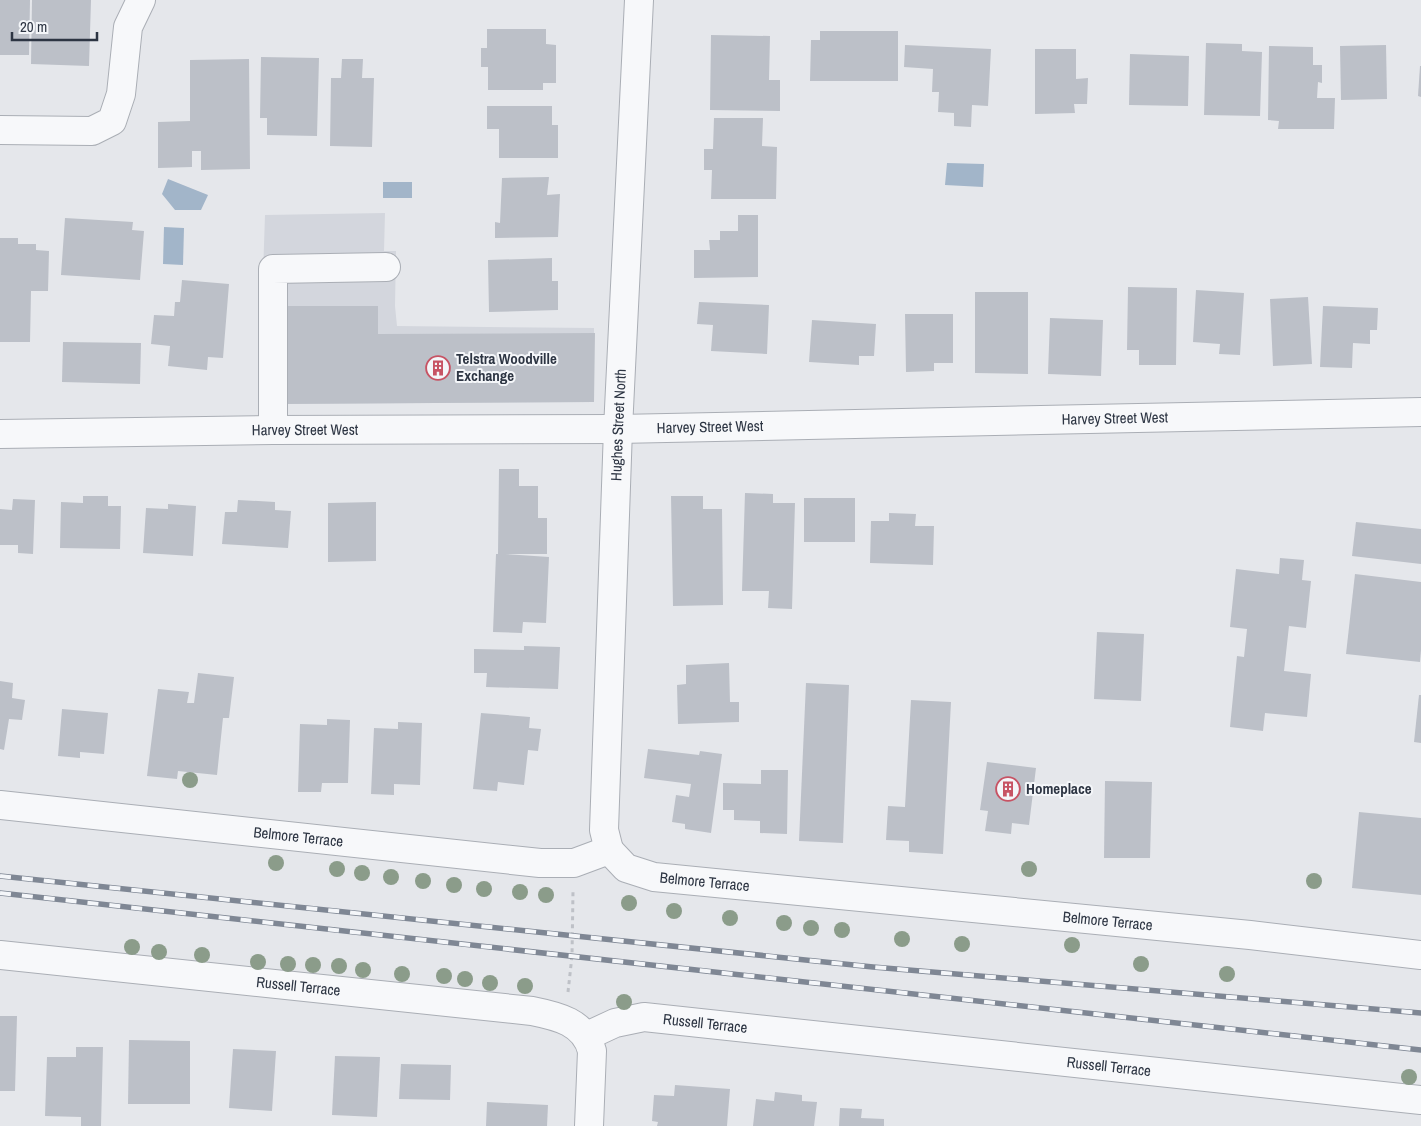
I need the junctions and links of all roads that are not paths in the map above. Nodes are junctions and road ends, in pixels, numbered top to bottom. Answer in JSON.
{"nodes":[{"id":1,"x":141,"y":0,"type":"edge"},
{"id":2,"x":639,"y":0,"type":"edge"},
{"id":3,"x":0,"y":130,"type":"edge"},
{"id":4,"x":386,"y":267,"type":"dead end"},
{"id":5,"x":1421,"y":412,"type":"edge"},
{"id":6,"x":618,"y":429,"type":"junction"},
{"id":7,"x":273,"y":430,"type":"junction"},
{"id":8,"x":0,"y":434,"type":"edge"},
{"id":9,"x":0,"y":805,"type":"edge"},
{"id":10,"x":609,"y":850,"type":"junction"},
{"id":11,"x":0,"y":955,"type":"edge"},
{"id":12,"x":1421,"y":955,"type":"edge"},
{"id":13,"x":586,"y":1036,"type":"junction"},
{"id":14,"x":1421,"y":1100,"type":"edge"},
{"id":15,"x":589,"y":1126,"type":"edge"}],
"edges":[{"from":1,"to":3,"type":"street"},
{"from":2,"to":6,"type":"street","name":"Hughes Street North"},
{"from":4,"to":7,"type":"street"},
{"from":5,"to":6,"type":"street","name":"Harvey Street West"},
{"from":6,"to":7,"type":"street","name":"Harvey Street West"},
{"from":6,"to":10,"type":"street","name":"Hughes Street North"},
{"from":7,"to":8,"type":"street","name":"Harvey Street West"},
{"from":9,"to":10,"type":"street","name":"Belmore Terrace"},
{"from":10,"to":12,"type":"street","name":"Belmore Terrace"},
{"from":11,"to":13,"type":"street","name":"Russell Terrace"},
{"from":13,"to":14,"type":"street","name":"Russell Terrace"},
{"from":13,"to":15,"type":"street"}]}
